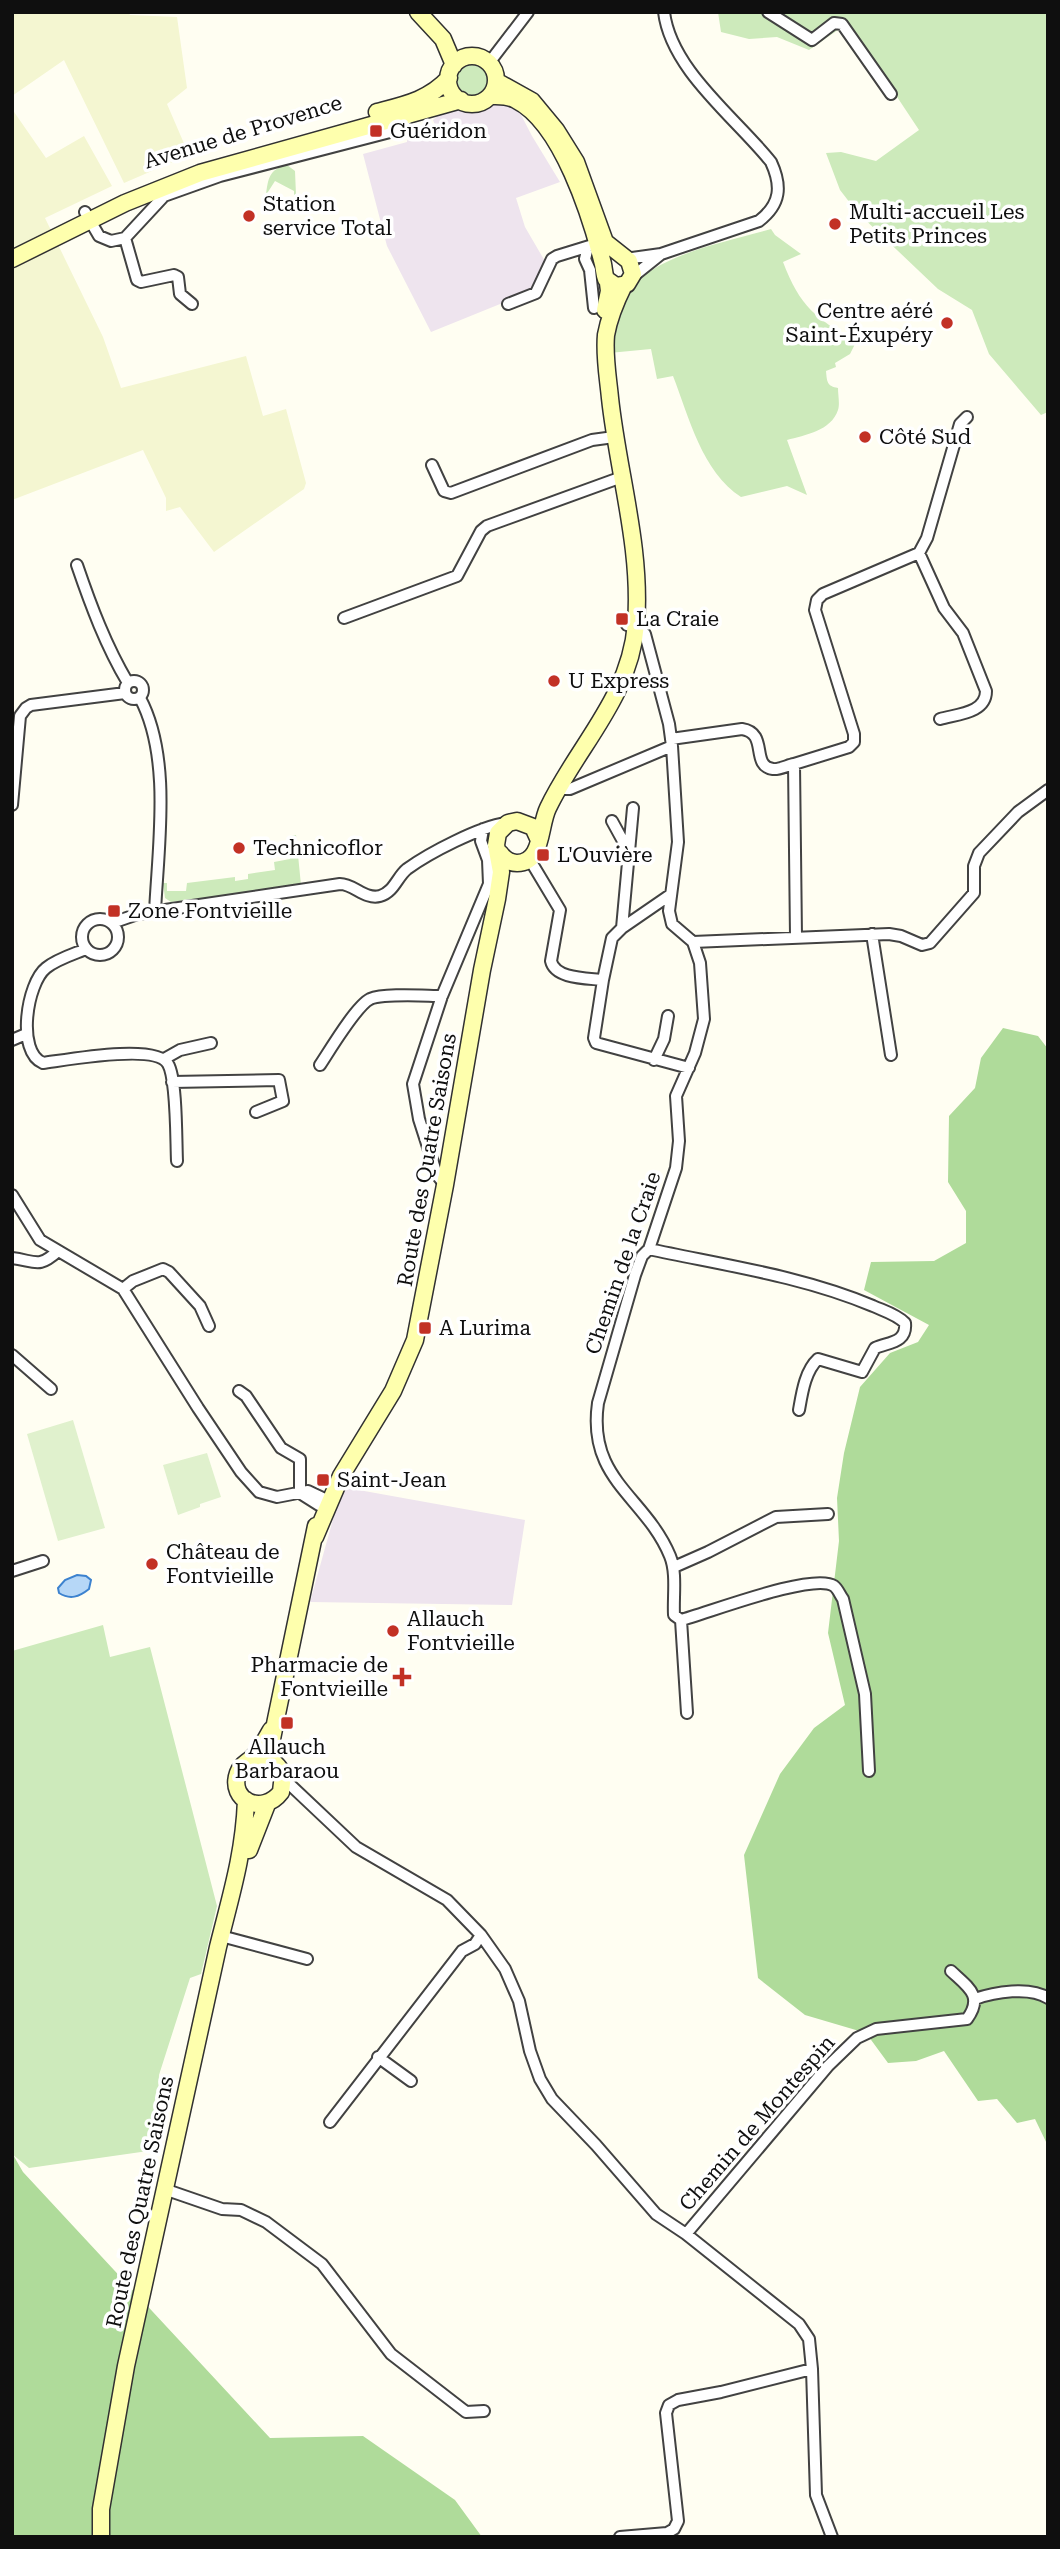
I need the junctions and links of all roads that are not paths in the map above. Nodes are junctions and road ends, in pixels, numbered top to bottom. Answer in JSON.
{"nodes":[{"id":1,"x":418,"y":12,"type":"edge"},
{"id":2,"x":428,"y":12,"type":"edge"},
{"id":3,"x":528,"y":12,"type":"edge"},
{"id":4,"x":664,"y":12,"type":"edge"},
{"id":5,"x":768,"y":12,"type":"edge"},
{"id":6,"x":469,"y":56,"type":"junction"},
{"id":7,"x":489,"y":62,"type":"junction"},
{"id":8,"x":451,"y":71,"type":"junction"},
{"id":9,"x":493,"y":89,"type":"junction"},
{"id":10,"x":891,"y":94,"type":"dead end"},
{"id":11,"x":461,"y":100,"type":"junction"},
{"id":12,"x":412,"y":114,"type":"junction"},
{"id":13,"x":87,"y":216,"type":"junction"},
{"id":14,"x":125,"y":238,"type":"junction"},
{"id":15,"x":592,"y":246,"type":"junction"},
{"id":16,"x":12,"y":248,"type":"edge"},
{"id":17,"x":660,"y":254,"type":"junction"},
{"id":18,"x":623,"y":258,"type":"junction"},
{"id":19,"x":12,"y":259,"type":"edge"},
{"id":20,"x":617,"y":278,"type":"junction"},
{"id":21,"x":192,"y":304,"type":"dead end"},
{"id":22,"x":508,"y":304,"type":"dead end"},
{"id":23,"x":594,"y":308,"type":"dead end"},
{"id":24,"x":967,"y":417,"type":"dead end"},
{"id":25,"x":610,"y":438,"type":"junction"},
{"id":26,"x":432,"y":465,"type":"dead end"},
{"id":27,"x":618,"y":478,"type":"junction"},
{"id":28,"x":919,"y":553,"type":"junction"},
{"id":29,"x":77,"y":565,"type":"dead end"},
{"id":30,"x":344,"y":618,"type":"dead end"},
{"id":31,"x":636,"y":635,"type":"junction"},
{"id":32,"x":127,"y":688,"type":"junction"},
{"id":33,"x":140,"y":698,"type":"junction"},
{"id":34,"x":940,"y":719,"type":"dead end"},
{"id":35,"x":671,"y":743,"type":"junction"},
{"id":36,"x":794,"y":764,"type":"junction"},
{"id":37,"x":560,"y":787,"type":"junction"},
{"id":38,"x":1048,"y":790,"type":"edge"},
{"id":39,"x":12,"y":805,"type":"edge"},
{"id":40,"x":633,"y":808,"type":"dead end"},
{"id":41,"x":611,"y":821,"type":"dead end"},
{"id":42,"x":515,"y":822,"type":"junction"},
{"id":43,"x":483,"y":830,"type":"junction"},
{"id":44,"x":538,"y":838,"type":"junction"},
{"id":45,"x":498,"y":847,"type":"junction"},
{"id":46,"x":629,"y":852,"type":"junction"},
{"id":47,"x":524,"y":862,"type":"junction"},
{"id":48,"x":670,"y":895,"type":"junction"},
{"id":49,"x":497,"y":900,"type":"junction"},
{"id":50,"x":155,"y":912,"type":"junction"},
{"id":51,"x":112,"y":923,"type":"junction"},
{"id":52,"x":622,"y":928,"type":"junction"},
{"id":53,"x":872,"y":934,"type":"junction"},
{"id":54,"x":796,"y":937,"type":"junction"},
{"id":55,"x":693,"y":942,"type":"junction"},
{"id":56,"x":86,"y":949,"type":"junction"},
{"id":57,"x":603,"y":980,"type":"junction"},
{"id":58,"x":442,"y":996,"type":"junction"},
{"id":59,"x":668,"y":1016,"type":"dead end"},
{"id":60,"x":26,"y":1034,"type":"junction"},
{"id":61,"x":12,"y":1041,"type":"edge"},
{"id":62,"x":211,"y":1043,"type":"dead end"},
{"id":63,"x":891,"y":1055,"type":"dead end"},
{"id":64,"x":164,"y":1059,"type":"junction"},
{"id":65,"x":654,"y":1060,"type":"junction"},
{"id":66,"x":320,"y":1065,"type":"dead end"},
{"id":67,"x":689,"y":1068,"type":"junction"},
{"id":68,"x":172,"y":1082,"type":"junction"},
{"id":69,"x":256,"y":1112,"type":"dead end"},
{"id":70,"x":177,"y":1161,"type":"dead end"},
{"id":71,"x":445,"y":1185,"type":"junction"},
{"id":72,"x":12,"y":1195,"type":"edge"},
{"id":73,"x":649,"y":1249,"type":"junction"},
{"id":74,"x":58,"y":1251,"type":"junction"},
{"id":75,"x":12,"y":1258,"type":"edge"},
{"id":76,"x":123,"y":1289,"type":"junction"},
{"id":77,"x":209,"y":1326,"type":"dead end"},
{"id":78,"x":12,"y":1355,"type":"edge"},
{"id":79,"x":51,"y":1389,"type":"dead end"},
{"id":80,"x":239,"y":1391,"type":"dead end"},
{"id":81,"x":799,"y":1410,"type":"dead end"},
{"id":82,"x":300,"y":1493,"type":"junction"},
{"id":83,"x":324,"y":1502,"type":"junction"},
{"id":84,"x":828,"y":1514,"type":"dead end"},
{"id":85,"x":43,"y":1561,"type":"dead end"},
{"id":86,"x":674,"y":1567,"type":"junction"},
{"id":87,"x":12,"y":1571,"type":"edge"},
{"id":88,"x":681,"y":1620,"type":"junction"},
{"id":89,"x":687,"y":1713,"type":"dead end"},
{"id":90,"x":276,"y":1719,"type":"junction"},
{"id":91,"x":252,"y":1759,"type":"junction"},
{"id":92,"x":272,"y":1760,"type":"junction"},
{"id":93,"x":869,"y":1771,"type":"dead end"},
{"id":94,"x":284,"y":1779,"type":"junction"},
{"id":95,"x":299,"y":1795,"type":"junction"},
{"id":96,"x":246,"y":1800,"type":"junction"},
{"id":97,"x":272,"y":1801,"type":"junction"},
{"id":98,"x":236,"y":1878,"type":"junction"},
{"id":99,"x":481,"y":1935,"type":"junction"},
{"id":100,"x":221,"y":1936,"type":"junction"},
{"id":101,"x":307,"y":1959,"type":"dead end"},
{"id":102,"x":951,"y":1972,"type":"dead end"},
{"id":103,"x":1048,"y":1998,"type":"edge"},
{"id":104,"x":975,"y":1999,"type":"junction"},
{"id":105,"x":378,"y":2057,"type":"junction"},
{"id":106,"x":411,"y":2081,"type":"dead end"},
{"id":107,"x":330,"y":2122,"type":"dead end"},
{"id":108,"x":164,"y":2189,"type":"junction"},
{"id":109,"x":686,"y":2234,"type":"junction"},
{"id":110,"x":812,"y":2369,"type":"junction"},
{"id":111,"x":484,"y":2411,"type":"dead end"},
{"id":112,"x":101,"y":2537,"type":"edge"},
{"id":113,"x":620,"y":2537,"type":"edge"},
{"id":114,"x":832,"y":2537,"type":"edge"}],
"edges":[{"from":1,"to":8,"type":"main road"},
{"from":2,"to":6,"type":"main road"},
{"from":3,"to":7,"type":"street"},
{"from":4,"to":17,"type":"street"},
{"from":5,"to":10,"type":"street"},
{"from":6,"to":7,"type":"main road"},
{"from":6,"to":8,"type":"main road"},
{"from":7,"to":9,"type":"main road"},
{"from":8,"to":11,"type":"main road"},
{"from":8,"to":13,"type":"main road","name":"Avenue de Provence"},
{"from":9,"to":11,"type":"main road"},
{"from":9,"to":15,"type":"main road"},
{"from":9,"to":18,"type":"main road"},
{"from":11,"to":12,"type":"main road","name":"Avenue de Provence"},
{"from":12,"to":13,"type":"main road","name":"Avenue de Provence"},
{"from":12,"to":14,"type":"street","name":"Avenue de Provence"},
{"from":13,"to":14,"type":"street"},
{"from":13,"to":16,"type":"main road","name":"Avenue de Provence"},
{"from":13,"to":19,"type":"main road","name":"Avenue de Provence"},
{"from":14,"to":21,"type":"street"},
{"from":15,"to":20,"type":"main road"},
{"from":15,"to":22,"type":"street"},
{"from":15,"to":23,"type":"street"},
{"from":17,"to":18,"type":"street"},
{"from":17,"to":20,"type":"street"},
{"from":18,"to":20,"type":"main road"},
{"from":18,"to":20,"type":"main road"},
{"from":20,"to":25,"type":"main road"},
{"from":24,"to":28,"type":"street"},
{"from":25,"to":26,"type":"street"},
{"from":25,"to":27,"type":"main road"},
{"from":27,"to":30,"type":"street"},
{"from":27,"to":31,"type":"main road"},
{"from":28,"to":34,"type":"street"},
{"from":28,"to":36,"type":"street"},
{"from":29,"to":32,"type":"street"},
{"from":31,"to":35,"type":"street","name":"Chemin de la Craie"},
{"from":31,"to":37,"type":"main road"},
{"from":31,"to":42,"type":"main road"},
{"from":32,"to":33,"type":"street"},
{"from":32,"to":33,"type":"street"},
{"from":32,"to":39,"type":"street"},
{"from":33,"to":50,"type":"street"},
{"from":35,"to":36,"type":"street"},
{"from":35,"to":37,"type":"street"},
{"from":35,"to":48,"type":"street","name":"Chemin de la Craie"},
{"from":36,"to":54,"type":"street"},
{"from":37,"to":44,"type":"main road","name":"Route des Quatre Saisons"},
{"from":38,"to":53,"type":"street"},
{"from":40,"to":46,"type":"street"},
{"from":41,"to":46,"type":"street"},
{"from":42,"to":43,"type":"street"},
{"from":42,"to":44,"type":"main road"},
{"from":42,"to":45,"type":"main road"},
{"from":43,"to":45,"type":"street"},
{"from":43,"to":50,"type":"street"},
{"from":43,"to":58,"type":"street"},
{"from":44,"to":47,"type":"main road","name":"Route des Quatre Saisons"},
{"from":45,"to":47,"type":"main road"},
{"from":45,"to":49,"type":"main road","name":"Route des Quatre Saisons"},
{"from":46,"to":52,"type":"street"},
{"from":47,"to":49,"type":"main road","name":"Route des Quatre Saisons"},
{"from":47,"to":57,"type":"street"},
{"from":48,"to":52,"type":"street"},
{"from":48,"to":55,"type":"street","name":"Chemin de la Craie"},
{"from":49,"to":71,"type":"main road","name":"Route des Quatre Saisons"},
{"from":50,"to":51,"type":"street"},
{"from":51,"to":56,"type":"street"},
{"from":51,"to":56,"type":"street"},
{"from":52,"to":57,"type":"street"},
{"from":53,"to":54,"type":"street"},
{"from":53,"to":63,"type":"street"},
{"from":54,"to":55,"type":"street"},
{"from":55,"to":67,"type":"street","name":"Chemin de la Craie"},
{"from":56,"to":60,"type":"street"},
{"from":57,"to":65,"type":"street"},
{"from":58,"to":66,"type":"street"},
{"from":58,"to":71,"type":"street"},
{"from":59,"to":65,"type":"street"},
{"from":60,"to":61,"type":"street"},
{"from":60,"to":64,"type":"street"},
{"from":62,"to":64,"type":"street"},
{"from":64,"to":68,"type":"street"},
{"from":65,"to":67,"type":"street"},
{"from":67,"to":73,"type":"street","name":"Chemin de la Craie"},
{"from":68,"to":69,"type":"street"},
{"from":68,"to":70,"type":"street"},
{"from":71,"to":83,"type":"main road","name":"Route des Quatre Saisons"},
{"from":72,"to":74,"type":"street"},
{"from":73,"to":81,"type":"street"},
{"from":73,"to":86,"type":"street","name":"Chemin de la Craie"},
{"from":74,"to":75,"type":"street"},
{"from":74,"to":76,"type":"street"},
{"from":76,"to":77,"type":"street"},
{"from":76,"to":82,"type":"street"},
{"from":78,"to":79,"type":"street"},
{"from":80,"to":82,"type":"street"},
{"from":82,"to":83,"type":"street"},
{"from":83,"to":90,"type":"main road","name":"Route des Quatre Saisons"},
{"from":84,"to":86,"type":"street"},
{"from":85,"to":87,"type":"street"},
{"from":86,"to":88,"type":"street","name":"Chemin de la Craie"},
{"from":88,"to":89,"type":"street"},
{"from":88,"to":93,"type":"street"},
{"from":90,"to":91,"type":"main road","name":"Route des Quatre Saisons"},
{"from":90,"to":92,"type":"main road","name":"Route des Quatre Saisons"},
{"from":91,"to":92,"type":"main road"},
{"from":91,"to":96,"type":"main road","name":"Route des Quatre Saisons"},
{"from":92,"to":94,"type":"main road"},
{"from":94,"to":95,"type":"street"},
{"from":94,"to":97,"type":"main road","name":"Route des Quatre Saisons"},
{"from":95,"to":97,"type":"street"},
{"from":95,"to":99,"type":"street"},
{"from":96,"to":97,"type":"main road"},
{"from":96,"to":98,"type":"main road","name":"Route des Quatre Saisons"},
{"from":97,"to":98,"type":"main road","name":"Route des Quatre Saisons"},
{"from":98,"to":100,"type":"main road","name":"Route des Quatre Saisons"},
{"from":99,"to":105,"type":"street"},
{"from":99,"to":109,"type":"street"},
{"from":100,"to":101,"type":"street"},
{"from":100,"to":108,"type":"main road","name":"Route des Quatre Saisons"},
{"from":102,"to":104,"type":"street"},
{"from":103,"to":104,"type":"street"},
{"from":104,"to":109,"type":"street","name":"Chemin de Montespin"},
{"from":105,"to":106,"type":"street"},
{"from":105,"to":107,"type":"street"},
{"from":108,"to":111,"type":"street"},
{"from":108,"to":112,"type":"main road","name":"Route des Quatre Saisons"},
{"from":109,"to":110,"type":"street"},
{"from":110,"to":113,"type":"street"},
{"from":110,"to":114,"type":"street"}]}
